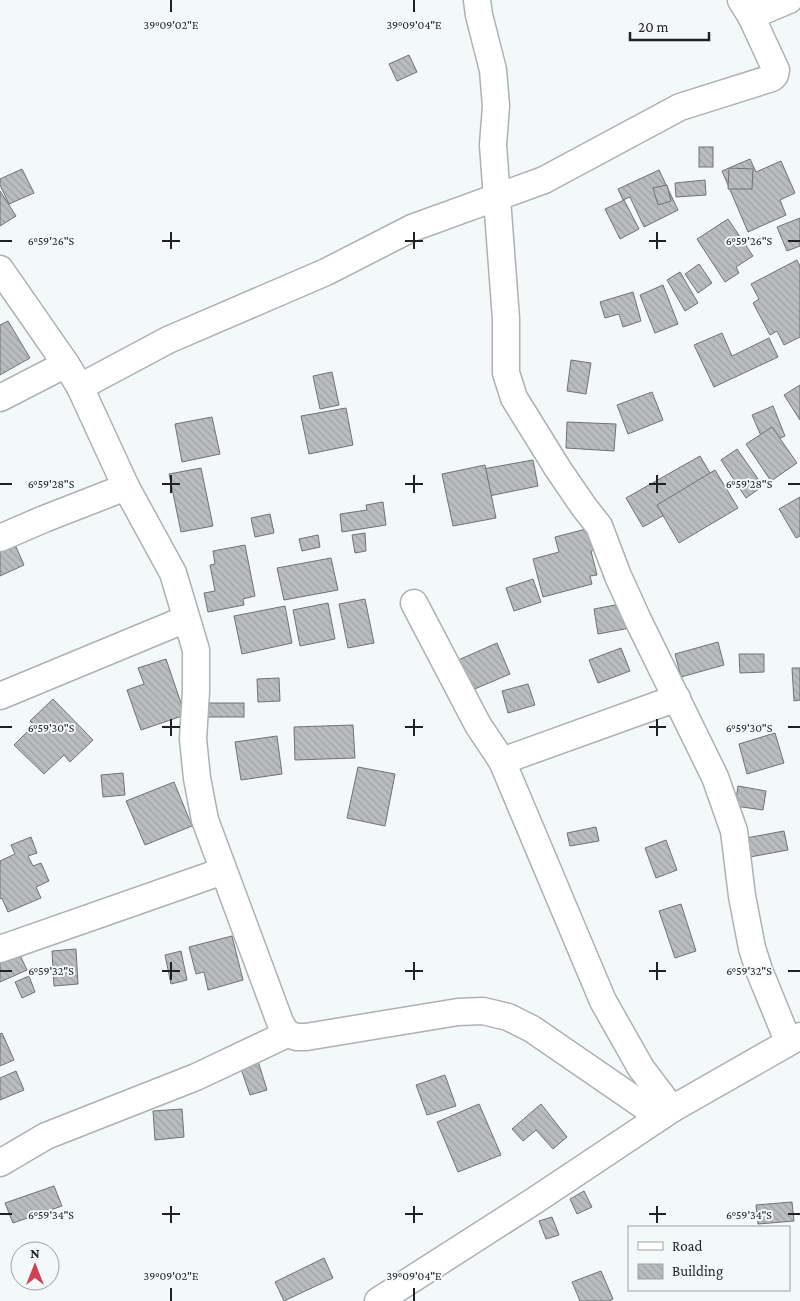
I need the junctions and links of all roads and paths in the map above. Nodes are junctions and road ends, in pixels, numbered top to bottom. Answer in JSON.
{"nodes":[{"id":1,"x":477,"y":0,"type":"edge"},
{"id":2,"x":789,"y":0,"type":"edge"},
{"id":3,"x":746,"y":8,"type":"edge"},
{"id":4,"x":497,"y":197,"type":"junction"},
{"id":5,"x":0,"y":269,"type":"edge"},
{"id":6,"x":66,"y":364,"type":"junction"},
{"id":7,"x":80,"y":387,"type":"junction"},
{"id":8,"x":0,"y":398,"type":"edge"},
{"id":9,"x":126,"y":486,"type":"junction"},
{"id":10,"x":0,"y":538,"type":"edge"},
{"id":11,"x":414,"y":603,"type":"dead end"},
{"id":12,"x":186,"y":619,"type":"junction"},
{"id":13,"x":0,"y":696,"type":"edge"},
{"id":14,"x":677,"y":698,"type":"junction"},
{"id":15,"x":502,"y":761,"type":"junction"},
{"id":16,"x":223,"y":871,"type":"junction"},
{"id":17,"x":0,"y":949,"type":"edge"},
{"id":18,"x":287,"y":1034,"type":"junction"},
{"id":19,"x":794,"y":1038,"type":"edge"},
{"id":20,"x":666,"y":1113,"type":"junction"},
{"id":21,"x":0,"y":1163,"type":"edge"},
{"id":22,"x":378,"y":1301,"type":"edge"}],
"edges":[{"from":1,"to":4,"type":"street"},
{"from":2,"to":3,"type":"street"},
{"from":3,"to":4,"type":"street"},
{"from":4,"to":7,"type":"street"},
{"from":4,"to":14,"type":"street"},
{"from":5,"to":6,"type":"street"},
{"from":6,"to":7,"type":"street"},
{"from":6,"to":8,"type":"street"},
{"from":7,"to":9,"type":"street"},
{"from":9,"to":10,"type":"street"},
{"from":9,"to":12,"type":"street"},
{"from":11,"to":15,"type":"street"},
{"from":12,"to":13,"type":"street"},
{"from":12,"to":16,"type":"street"},
{"from":14,"to":15,"type":"street"},
{"from":14,"to":19,"type":"street"},
{"from":15,"to":20,"type":"street"},
{"from":16,"to":17,"type":"street"},
{"from":16,"to":18,"type":"street"},
{"from":18,"to":20,"type":"street"},
{"from":18,"to":21,"type":"street"},
{"from":19,"to":20,"type":"street"},
{"from":20,"to":22,"type":"street"}]}
